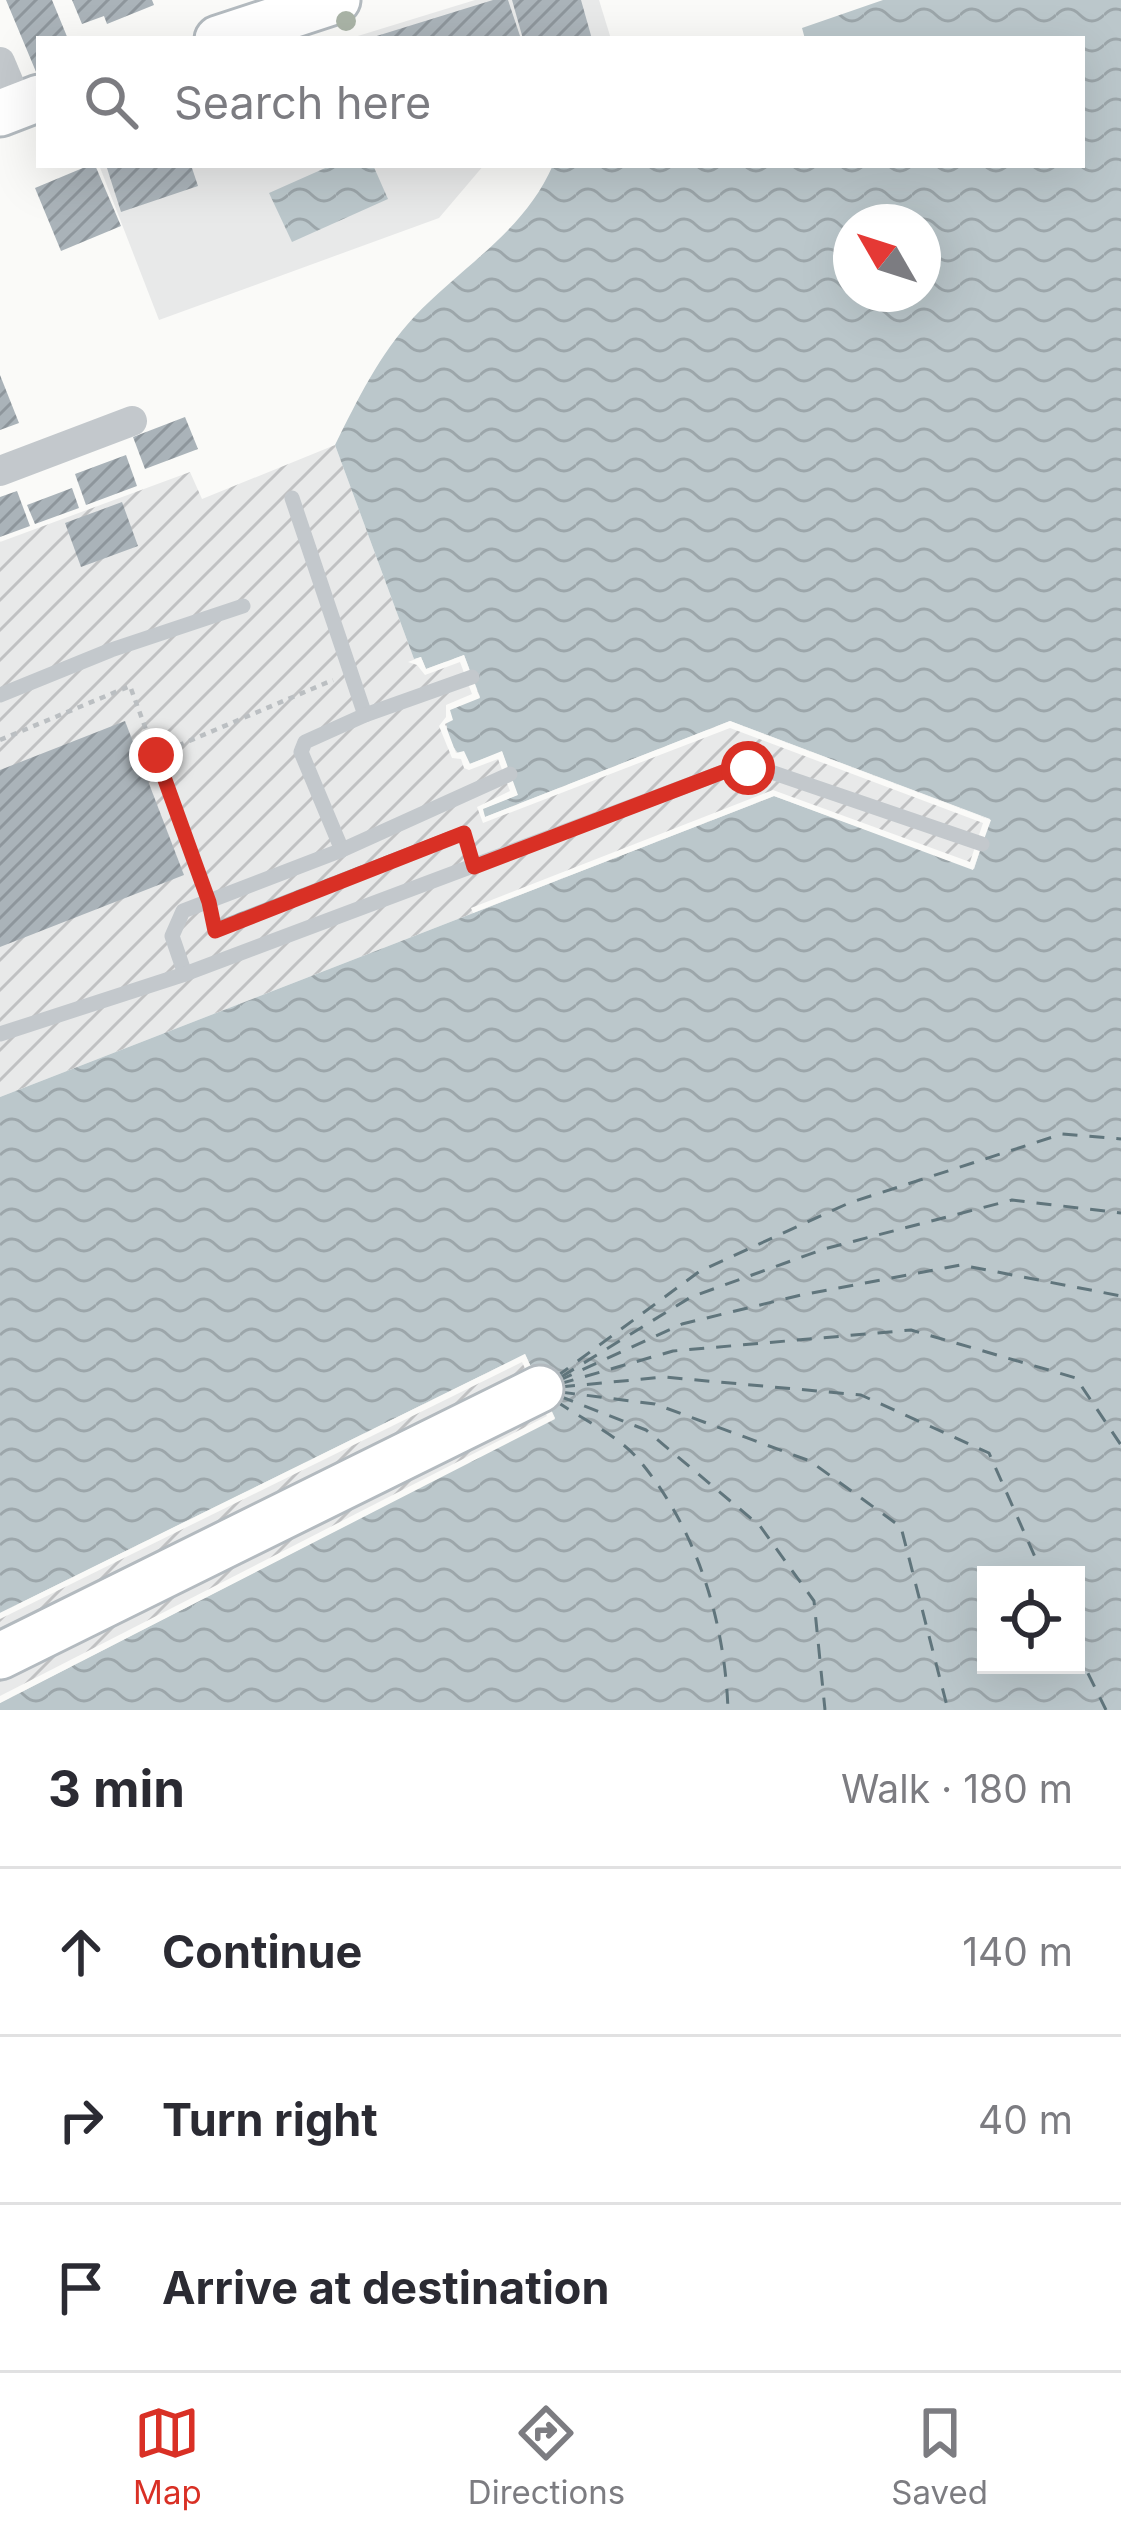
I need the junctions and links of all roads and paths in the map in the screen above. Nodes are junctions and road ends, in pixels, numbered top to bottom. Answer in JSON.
{"nodes":[{"id":1,"x":337,"y":0,"type":"edge"},
{"id":2,"x":227,"y":36,"type":"edge"},
{"id":3,"x":0,"y":62,"type":"edge"},
{"id":4,"x":19,"y":105,"type":"edge"},
{"id":5,"x":132,"y":421,"type":"dead end"},
{"id":6,"x":0,"y":471,"type":"edge"},
{"id":7,"x":292,"y":498,"type":"dead end"},
{"id":8,"x":243,"y":606,"type":"dead end"},
{"id":9,"x":348,"y":674,"type":"junction"},
{"id":10,"x":472,"y":677,"type":"dead end"},
{"id":11,"x":0,"y":695,"type":"edge"},
{"id":12,"x":365,"y":715,"type":"junction"},
{"id":13,"x":0,"y":740,"type":"edge"},
{"id":14,"x":156,"y":755,"type":"junction"},
{"id":15,"x":510,"y":774,"type":"dead end"},
{"id":16,"x":982,"y":844,"type":"dead end"},
{"id":17,"x":342,"y":850,"type":"junction"},
{"id":18,"x":474,"y":867,"type":"junction"},
{"id":19,"x":209,"y":902,"type":"junction"},
{"id":20,"x":185,"y":974,"type":"junction"},
{"id":21,"x":0,"y":1034,"type":"edge"},
{"id":22,"x":540,"y":1389,"type":"dead end"},
{"id":23,"x":0,"y":1656,"type":"edge"}],
"edges":[{"from":1,"to":2,"type":"main road"},
{"from":3,"to":4,"type":"street"},
{"from":5,"to":6,"type":"street"},
{"from":7,"to":9,"type":"lane"},
{"from":8,"to":11,"type":"lane"},
{"from":9,"to":12,"type":"lane"},
{"from":9,"to":14,"type":"path"},
{"from":10,"to":12,"type":"lane"},
{"from":12,"to":17,"type":"lane"},
{"from":13,"to":14,"type":"path"},
{"from":14,"to":19,"type":"path"},
{"from":15,"to":17,"type":"lane"},
{"from":16,"to":18,"type":"lane"},
{"from":17,"to":19,"type":"lane"},
{"from":18,"to":19,"type":"path"},
{"from":18,"to":20,"type":"lane"},
{"from":19,"to":20,"type":"lane"},
{"from":20,"to":21,"type":"lane"},
{"from":22,"to":23,"type":"main road"}]}
